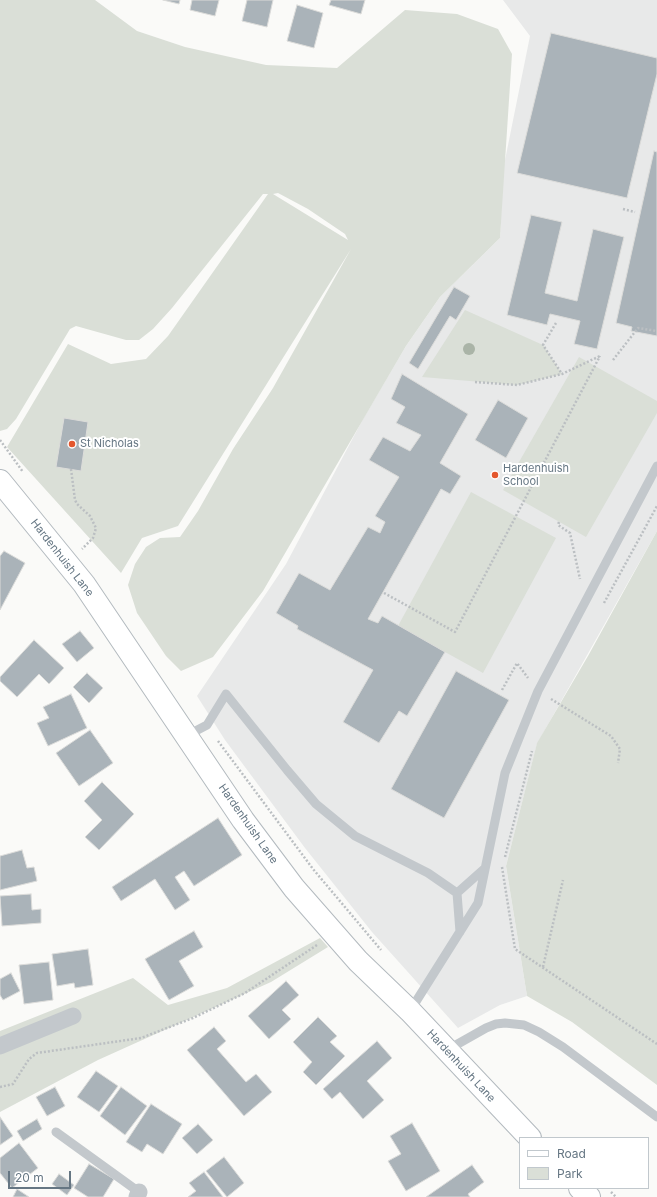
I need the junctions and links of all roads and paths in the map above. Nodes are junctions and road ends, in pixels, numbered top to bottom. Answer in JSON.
{"nodes":[{"id":1,"x":623,"y":209,"type":"dead end"},
{"id":2,"x":635,"y":212,"type":"dead end"},
{"id":3,"x":556,"y":323,"type":"dead end"},
{"id":4,"x":657,"y":331,"type":"edge"},
{"id":5,"x":613,"y":360,"type":"dead end"},
{"id":6,"x":562,"y":374,"type":"junction"},
{"id":7,"x":475,"y":382,"type":"dead end"},
{"id":8,"x":0,"y":440,"type":"edge"},
{"id":9,"x":657,"y":466,"type":"edge"},
{"id":10,"x":72,"y":469,"type":"dead end"},
{"id":11,"x":26,"y":477,"type":"dead end"},
{"id":12,"x":0,"y":481,"type":"edge"},
{"id":13,"x":559,"y":522,"type":"dead end"},
{"id":14,"x":76,"y":545,"type":"dead end"},
{"id":15,"x":384,"y":593,"type":"dead end"},
{"id":16,"x":585,"y":601,"type":"junction"},
{"id":17,"x":502,"y":690,"type":"dead end"},
{"id":18,"x":538,"y":691,"type":"junction"},
{"id":19,"x":551,"y":699,"type":"junction"},
{"id":20,"x":548,"y":706,"type":"dead end"},
{"id":21,"x":207,"y":725,"type":"junction"},
{"id":22,"x":185,"y":736,"type":"junction"},
{"id":23,"x":535,"y":744,"type":"dead end"},
{"id":24,"x":618,"y":763,"type":"dead end"},
{"id":25,"x":484,"y":869,"type":"junction"},
{"id":26,"x":563,"y":880,"type":"dead end"},
{"id":27,"x":457,"y":893,"type":"junction"},
{"id":28,"x":460,"y":932,"type":"junction"},
{"id":29,"x":334,"y":933,"type":"junction"},
{"id":30,"x":384,"y":955,"type":"dead end"},
{"id":31,"x":543,"y":967,"type":"junction"},
{"id":32,"x":410,"y":1012,"type":"junction"},
{"id":33,"x":73,"y":1016,"type":"dead end"},
{"id":34,"x":657,"y":1044,"type":"edge"},
{"id":35,"x":0,"y":1046,"type":"edge"},
{"id":36,"x":446,"y":1050,"type":"junction"},
{"id":37,"x":0,"y":1087,"type":"edge"},
{"id":38,"x":657,"y":1117,"type":"edge"},
{"id":39,"x":56,"y":1132,"type":"dead end"},
{"id":40,"x":529,"y":1137,"type":"edge"},
{"id":41,"x":581,"y":1189,"type":"edge"},
{"id":42,"x":138,"y":1195,"type":"edge"},
{"id":43,"x":590,"y":1197,"type":"edge"}],
"edges":[{"from":1,"to":2,"type":"path"},
{"from":3,"to":6,"type":"path"},
{"from":4,"to":5,"type":"path"},
{"from":6,"to":7,"type":"path"},
{"from":6,"to":15,"type":"path"},
{"from":8,"to":11,"type":"path"},
{"from":9,"to":16,"type":"lane"},
{"from":10,"to":14,"type":"path"},
{"from":12,"to":22,"type":"main road","name":"Hardenhuish Lane"},
{"from":13,"to":16,"type":"path"},
{"from":16,"to":18,"type":"lane"},
{"from":17,"to":18,"type":"path"},
{"from":18,"to":19,"type":"path"},
{"from":18,"to":25,"type":"lane"},
{"from":19,"to":20,"type":"path"},
{"from":19,"to":24,"type":"path"},
{"from":21,"to":22,"type":"lane"},
{"from":21,"to":27,"type":"lane"},
{"from":21,"to":30,"type":"path"},
{"from":22,"to":29,"type":"main road","name":"Hardenhuish Lane"},
{"from":23,"to":31,"type":"path"},
{"from":25,"to":27,"type":"lane"},
{"from":25,"to":28,"type":"lane"},
{"from":26,"to":31,"type":"path"},
{"from":27,"to":28,"type":"lane"},
{"from":28,"to":32,"type":"lane"},
{"from":29,"to":32,"type":"main road","name":"Hardenhuish Lane"},
{"from":29,"to":37,"type":"path"},
{"from":31,"to":34,"type":"path"},
{"from":32,"to":36,"type":"main road","name":"Hardenhuish Lane"},
{"from":33,"to":35,"type":"street"},
{"from":36,"to":38,"type":"lane"},
{"from":36,"to":40,"type":"main road","name":"Hardenhuish Lane"},
{"from":39,"to":42,"type":"lane"},
{"from":41,"to":43,"type":"main road"}]}
